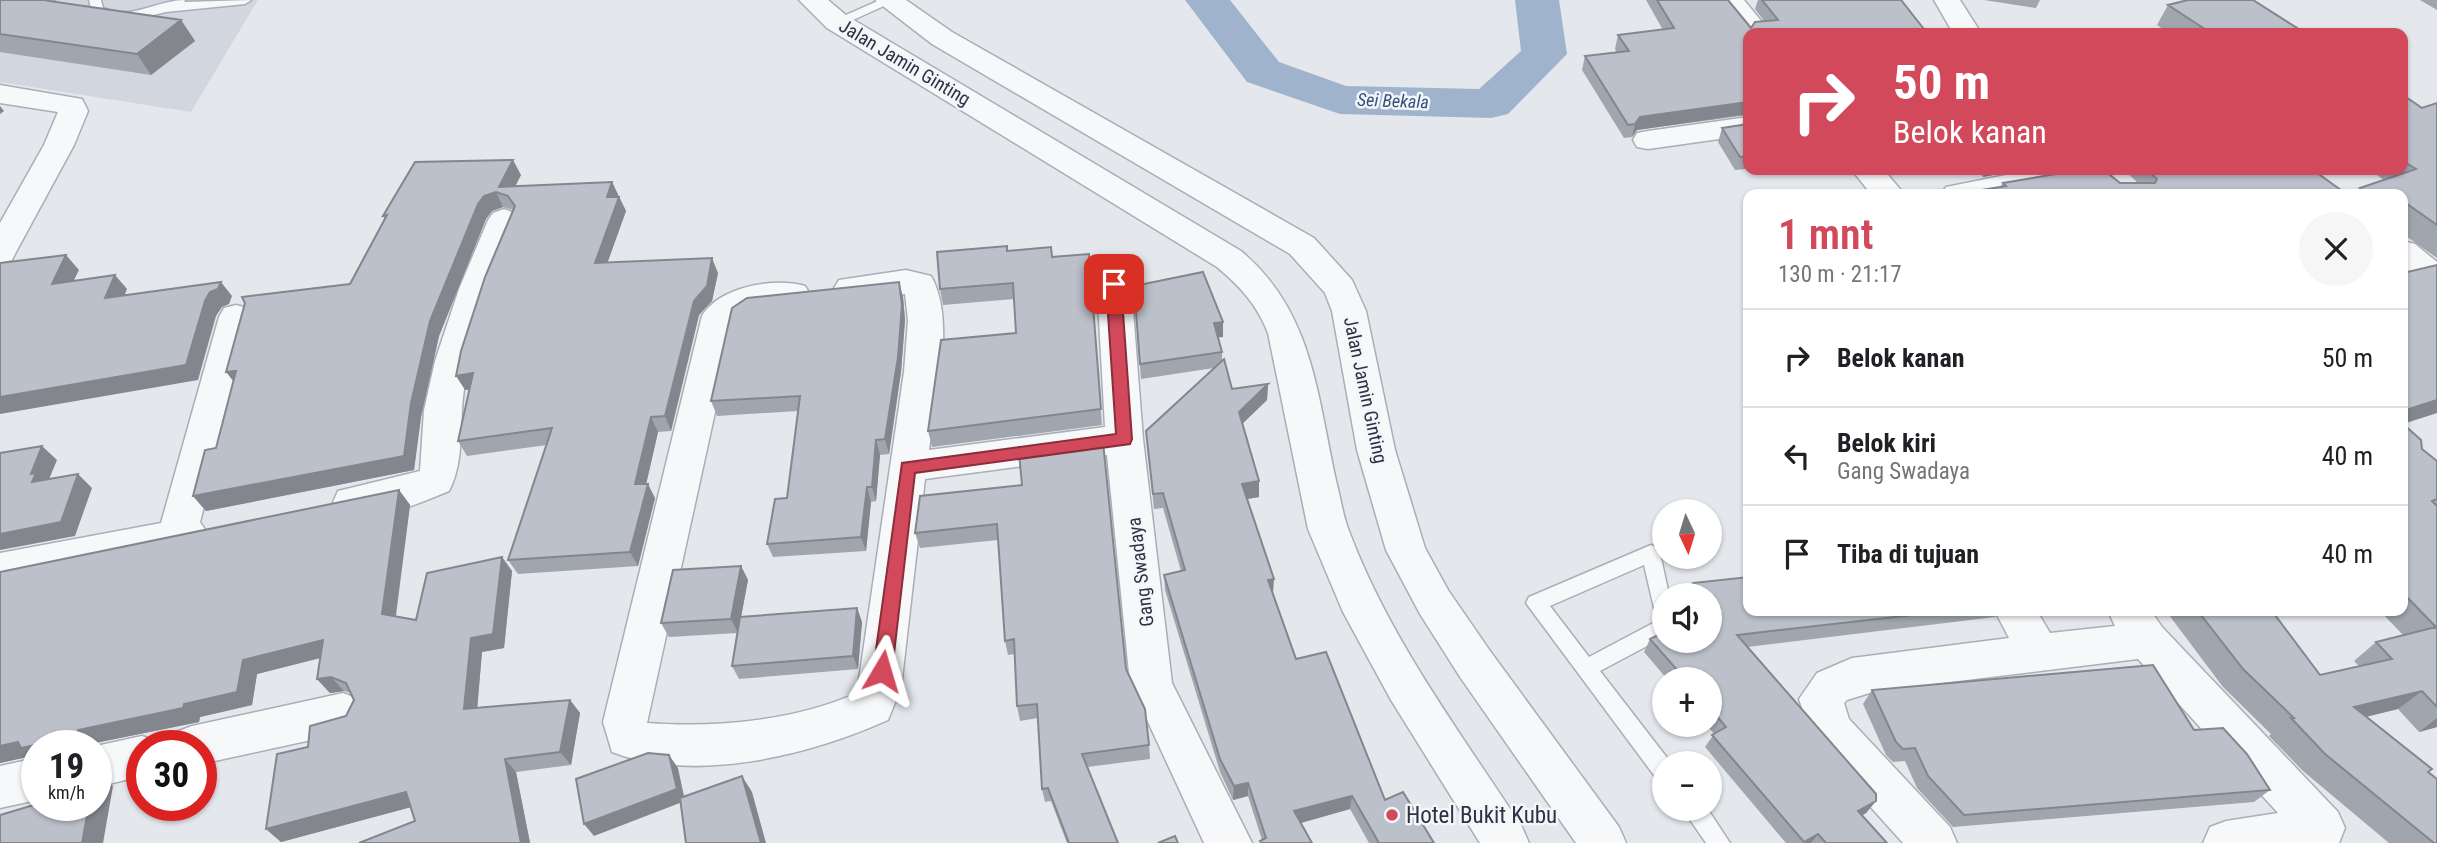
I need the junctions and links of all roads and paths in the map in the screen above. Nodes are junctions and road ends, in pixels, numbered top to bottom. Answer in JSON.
{"nodes":[{"id":1,"x":95,"y":0,"type":"edge"},
{"id":2,"x":179,"y":0,"type":"edge"},
{"id":3,"x":245,"y":0,"type":"edge"},
{"id":4,"x":889,"y":0,"type":"edge"},
{"id":5,"x":1947,"y":0,"type":"edge"},
{"id":6,"x":1732,"y":3,"type":"edge"},
{"id":7,"x":163,"y":8,"type":"junction"},
{"id":8,"x":824,"y":11,"type":"edge"},
{"id":9,"x":1753,"y":28,"type":"edge"},
{"id":10,"x":1964,"y":28,"type":"edge"},
{"id":11,"x":0,"y":94,"type":"edge"},
{"id":12,"x":1743,"y":127,"type":"edge"},
{"id":13,"x":1648,"y":141,"type":"dead end"},
{"id":14,"x":1871,"y":175,"type":"edge"},
{"id":15,"x":2055,"y":175,"type":"edge"},
{"id":16,"x":1884,"y":189,"type":"edge"},
{"id":17,"x":1983,"y":189,"type":"edge"},
{"id":18,"x":504,"y":220,"type":"dead end"},
{"id":19,"x":0,"y":253,"type":"edge"},
{"id":20,"x":2408,"y":256,"type":"edge"},
{"id":21,"x":2437,"y":279,"type":"edge"},
{"id":22,"x":1114,"y":284,"type":"dead end"},
{"id":23,"x":236,"y":317,"type":"dead end"},
{"id":24,"x":1124,"y":439,"type":"junction"},
{"id":25,"x":908,"y":467,"type":"junction"},
{"id":26,"x":322,"y":508,"type":"edge"},
{"id":27,"x":217,"y":528,"type":"edge"},
{"id":28,"x":177,"y":536,"type":"junction"},
{"id":29,"x":0,"y":570,"type":"edge"},
{"id":30,"x":1657,"y":583,"type":"edge"},
{"id":31,"x":2018,"y":616,"type":"edge"},
{"id":32,"x":2138,"y":625,"type":"edge"},
{"id":33,"x":1652,"y":633,"type":"edge"},
{"id":34,"x":2038,"y":651,"type":"junction"},
{"id":35,"x":1586,"y":668,"type":"junction"},
{"id":36,"x":343,"y":713,"type":"dead end"},
{"id":37,"x":217,"y":740,"type":"edge"},
{"id":38,"x":1652,"y":755,"type":"edge"},
{"id":39,"x":21,"y":782,"type":"edge"},
{"id":40,"x":0,"y":787,"type":"edge"},
{"id":41,"x":1703,"y":821,"type":"edge"},
{"id":42,"x":2330,"y":836,"type":"edge"},
{"id":43,"x":1229,"y":843,"type":"edge"},
{"id":44,"x":1506,"y":843,"type":"edge"},
{"id":45,"x":1603,"y":843,"type":"edge"},
{"id":46,"x":1719,"y":843,"type":"edge"},
{"id":47,"x":1934,"y":843,"type":"edge"},
{"id":48,"x":2226,"y":843,"type":"edge"}],
"edges":[{"from":1,"to":7,"type":"lane"},
{"from":2,"to":7,"type":"lane"},
{"from":3,"to":7,"type":"lane"},
{"from":4,"to":8,"type":"lane"},
{"from":4,"to":45,"type":"street","name":"Jalan Jamin Ginting"},
{"from":5,"to":10,"type":"street"},
{"from":6,"to":9,"type":"street"},
{"from":8,"to":44,"type":"street","name":"Jalan Jamin Ginting"},
{"from":11,"to":19,"type":"street"},
{"from":12,"to":13,"type":"street"},
{"from":14,"to":16,"type":"street"},
{"from":15,"to":17,"type":"street"},
{"from":18,"to":26,"type":"street"},
{"from":20,"to":21,"type":"street"},
{"from":22,"to":24,"type":"street","name":"Gang Swadaya"},
{"from":23,"to":28,"type":"street"},
{"from":24,"to":25,"type":"street"},
{"from":24,"to":43,"type":"street","name":"Gang Swadaya"},
{"from":25,"to":25,"type":"street"},
{"from":27,"to":28,"type":"street"},
{"from":28,"to":29,"type":"street"},
{"from":30,"to":35,"type":"lane"},
{"from":31,"to":34,"type":"street"},
{"from":32,"to":34,"type":"street"},
{"from":32,"to":42,"type":"street"},
{"from":33,"to":35,"type":"lane"},
{"from":34,"to":47,"type":"street"},
{"from":35,"to":38,"type":"lane"},
{"from":36,"to":37,"type":"street"},
{"from":39,"to":40,"type":"street"},
{"from":41,"to":46,"type":"lane"},
{"from":42,"to":48,"type":"street"}]}
